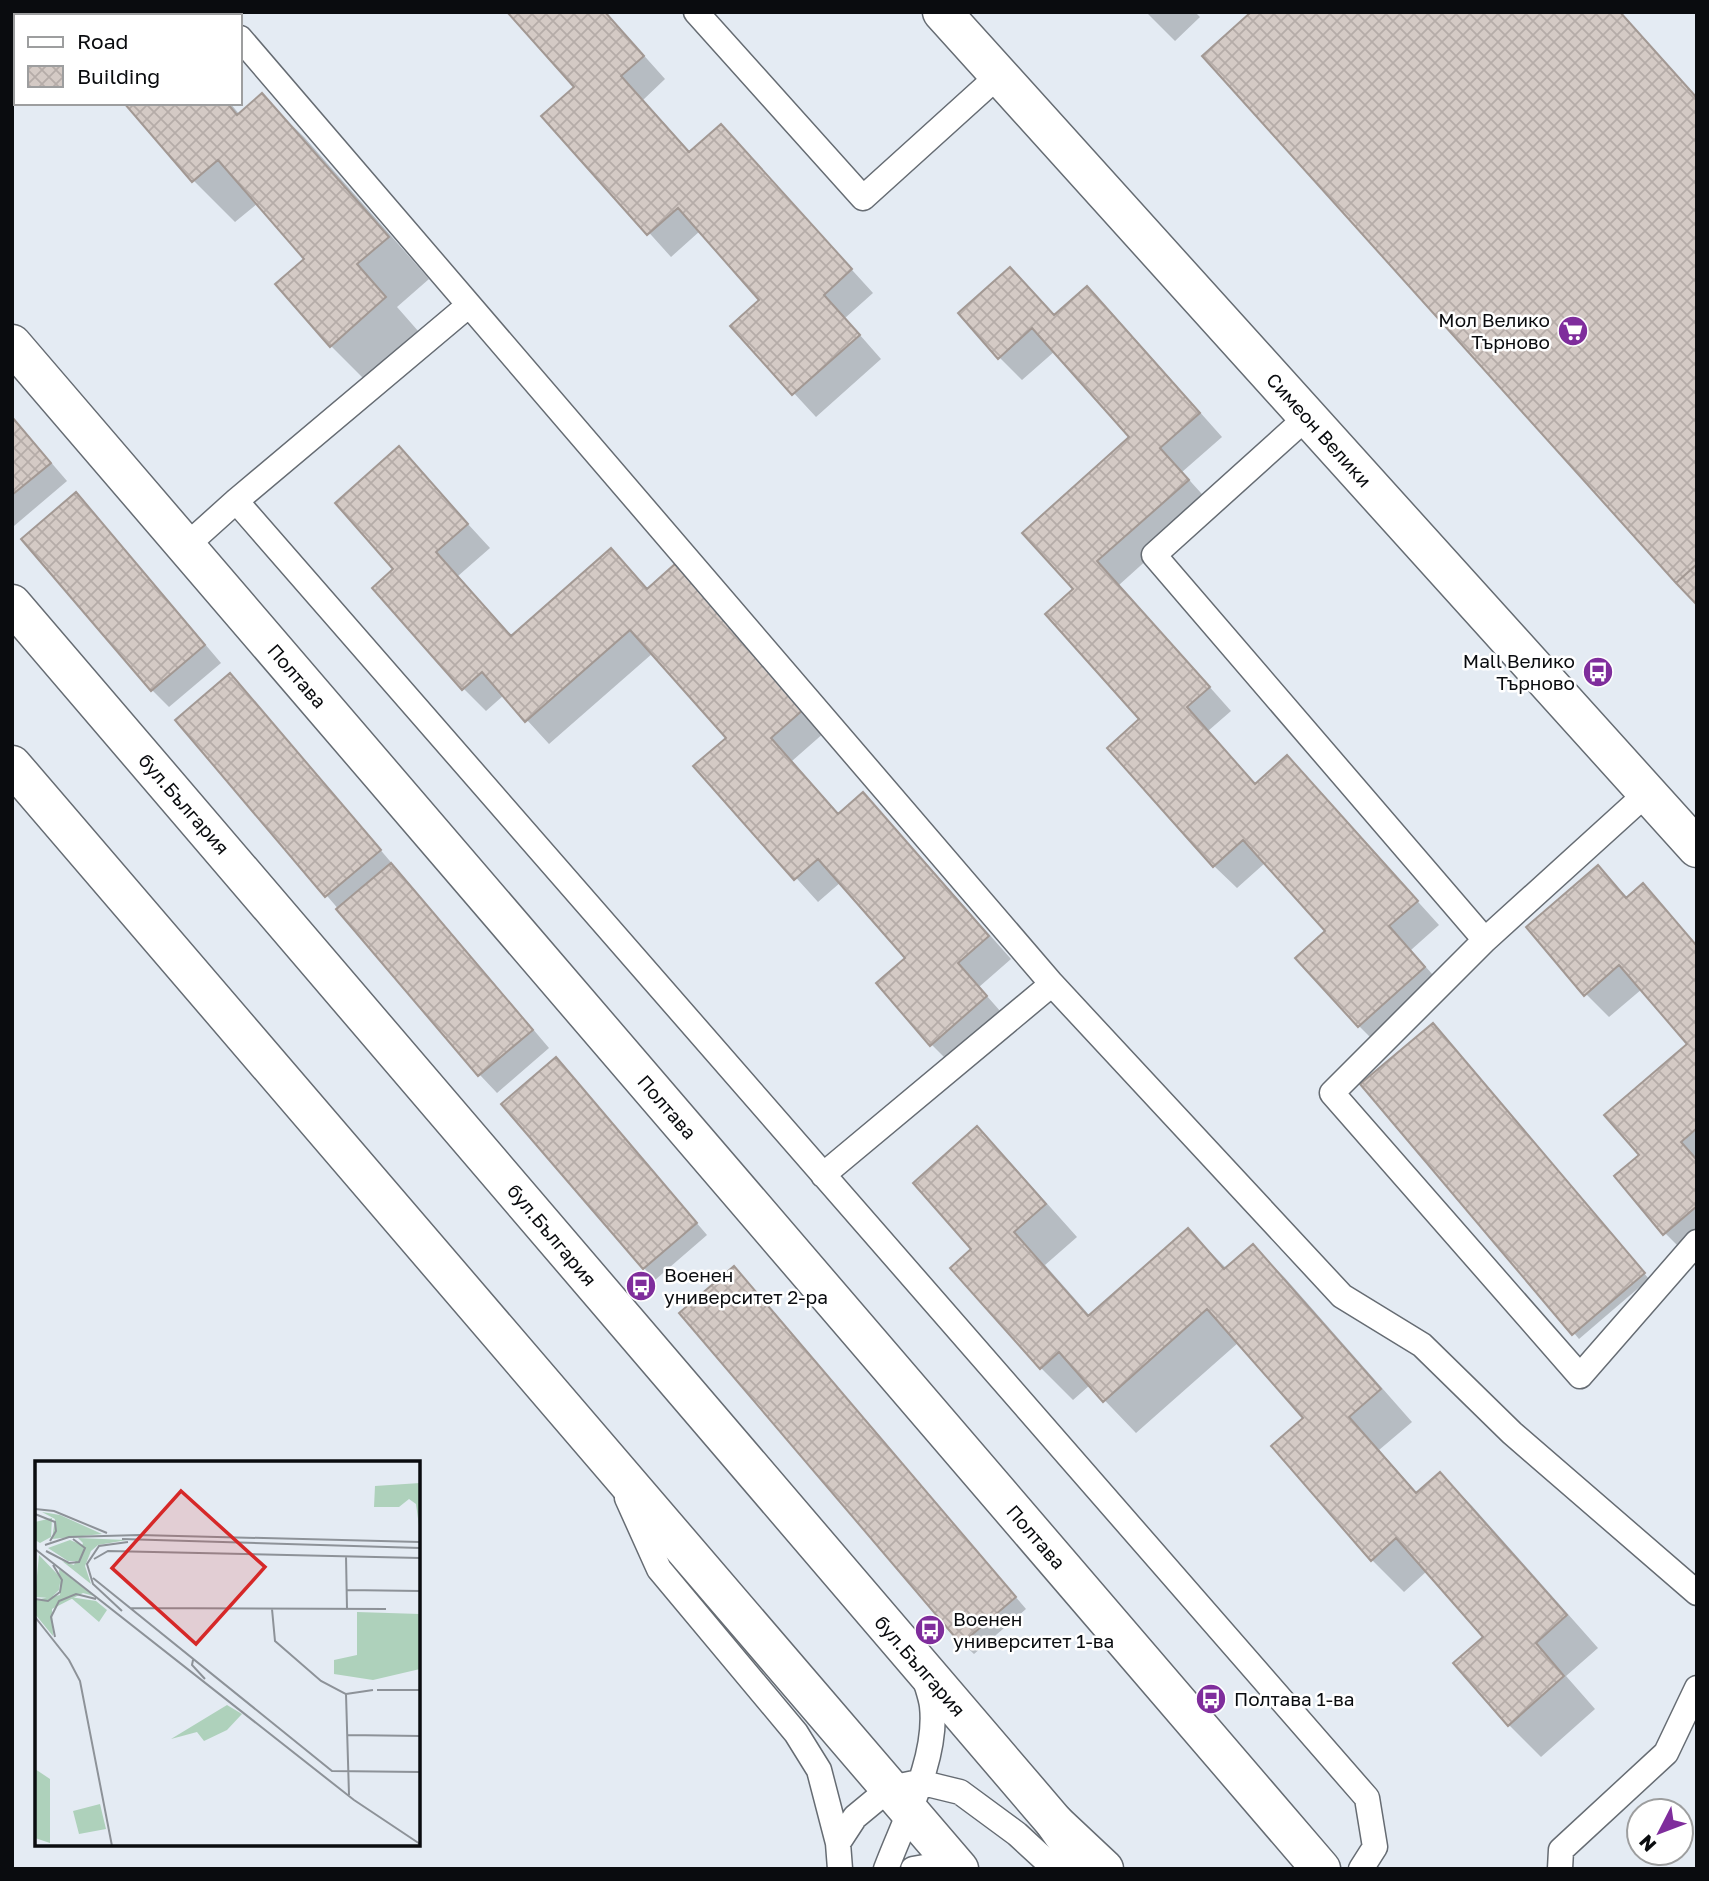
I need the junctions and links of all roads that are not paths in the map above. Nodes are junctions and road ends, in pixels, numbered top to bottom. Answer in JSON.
{"nodes":[{"id":1,"x":696,"y":12,"type":"edge"},
{"id":2,"x":942,"y":12,"type":"edge"},
{"id":3,"x":242,"y":40,"type":"edge"},
{"id":4,"x":999,"y":75,"type":"junction"},
{"id":5,"x":469,"y":305,"type":"junction"},
{"id":6,"x":12,"y":344,"type":"edge"},
{"id":7,"x":1307,"y":417,"type":"junction"},
{"id":8,"x":236,"y":501,"type":"junction"},
{"id":9,"x":186,"y":546,"type":"junction"},
{"id":10,"x":12,"y":604,"type":"edge"},
{"id":11,"x":12,"y":765,"type":"edge"},
{"id":12,"x":1647,"y":793,"type":"junction"},
{"id":13,"x":1697,"y":848,"type":"edge"},
{"id":14,"x":1485,"y":940,"type":"junction"},
{"id":15,"x":1052,"y":984,"type":"junction"},
{"id":16,"x":823,"y":1175,"type":"junction"},
{"id":17,"x":1697,"y":1242,"type":"edge"},
{"id":18,"x":609,"y":1459,"type":"junction"},
{"id":19,"x":1697,"y":1593,"type":"edge"},
{"id":20,"x":922,"y":1668,"type":"junction"},
{"id":21,"x":1697,"y":1688,"type":"edge"},
{"id":22,"x":906,"y":1794,"type":"junction"},
{"id":23,"x":1055,"y":1823,"type":"junction"},
{"id":24,"x":838,"y":1843,"type":"junction"},
{"id":25,"x":840,"y":1869,"type":"edge"},
{"id":26,"x":886,"y":1869,"type":"edge"},
{"id":27,"x":913,"y":1869,"type":"edge"},
{"id":28,"x":959,"y":1869,"type":"edge"},
{"id":29,"x":1055,"y":1869,"type":"edge"},
{"id":30,"x":1088,"y":1869,"type":"edge"},
{"id":31,"x":1104,"y":1869,"type":"edge"},
{"id":32,"x":1321,"y":1869,"type":"edge"},
{"id":33,"x":1361,"y":1869,"type":"edge"},
{"id":34,"x":1560,"y":1869,"type":"edge"}],
"edges":[{"from":1,"to":4,"type":"lane"},
{"from":2,"to":4,"type":"main road","name":"Симеон Велики"},
{"from":3,"to":5,"type":"lane"},
{"from":4,"to":7,"type":"main road","name":"Симеон Велики"},
{"from":5,"to":8,"type":"lane"},
{"from":5,"to":15,"type":"lane"},
{"from":6,"to":9,"type":"main road","name":"Полтава"},
{"from":7,"to":12,"type":"main road","name":"Симеон Велики"},
{"from":7,"to":14,"type":"lane"},
{"from":8,"to":9,"type":"lane"},
{"from":8,"to":16,"type":"lane"},
{"from":9,"to":32,"type":"main road","name":"Полтава"},
{"from":10,"to":20,"type":"main road","name":"бул.България"},
{"from":11,"to":18,"type":"main road"},
{"from":12,"to":13,"type":"main road","name":"Симеон Велики"},
{"from":12,"to":14,"type":"lane"},
{"from":14,"to":17,"type":"lane"},
{"from":15,"to":16,"type":"lane"},
{"from":15,"to":19,"type":"lane"},
{"from":16,"to":33,"type":"lane"},
{"from":18,"to":22,"type":"main road"},
{"from":18,"to":24,"type":"lane"},
{"from":20,"to":22,"type":"lane"},
{"from":20,"to":23,"type":"main road","name":"бул.България"},
{"from":21,"to":34,"type":"lane"},
{"from":22,"to":24,"type":"lane"},
{"from":22,"to":26,"type":"lane"},
{"from":22,"to":28,"type":"main road"},
{"from":22,"to":29,"type":"lane"},
{"from":23,"to":30,"type":"main road","name":"бул.България"},
{"from":23,"to":31,"type":"main road"},
{"from":24,"to":25,"type":"lane"},
{"from":27,"to":28,"type":"lane"}]}
